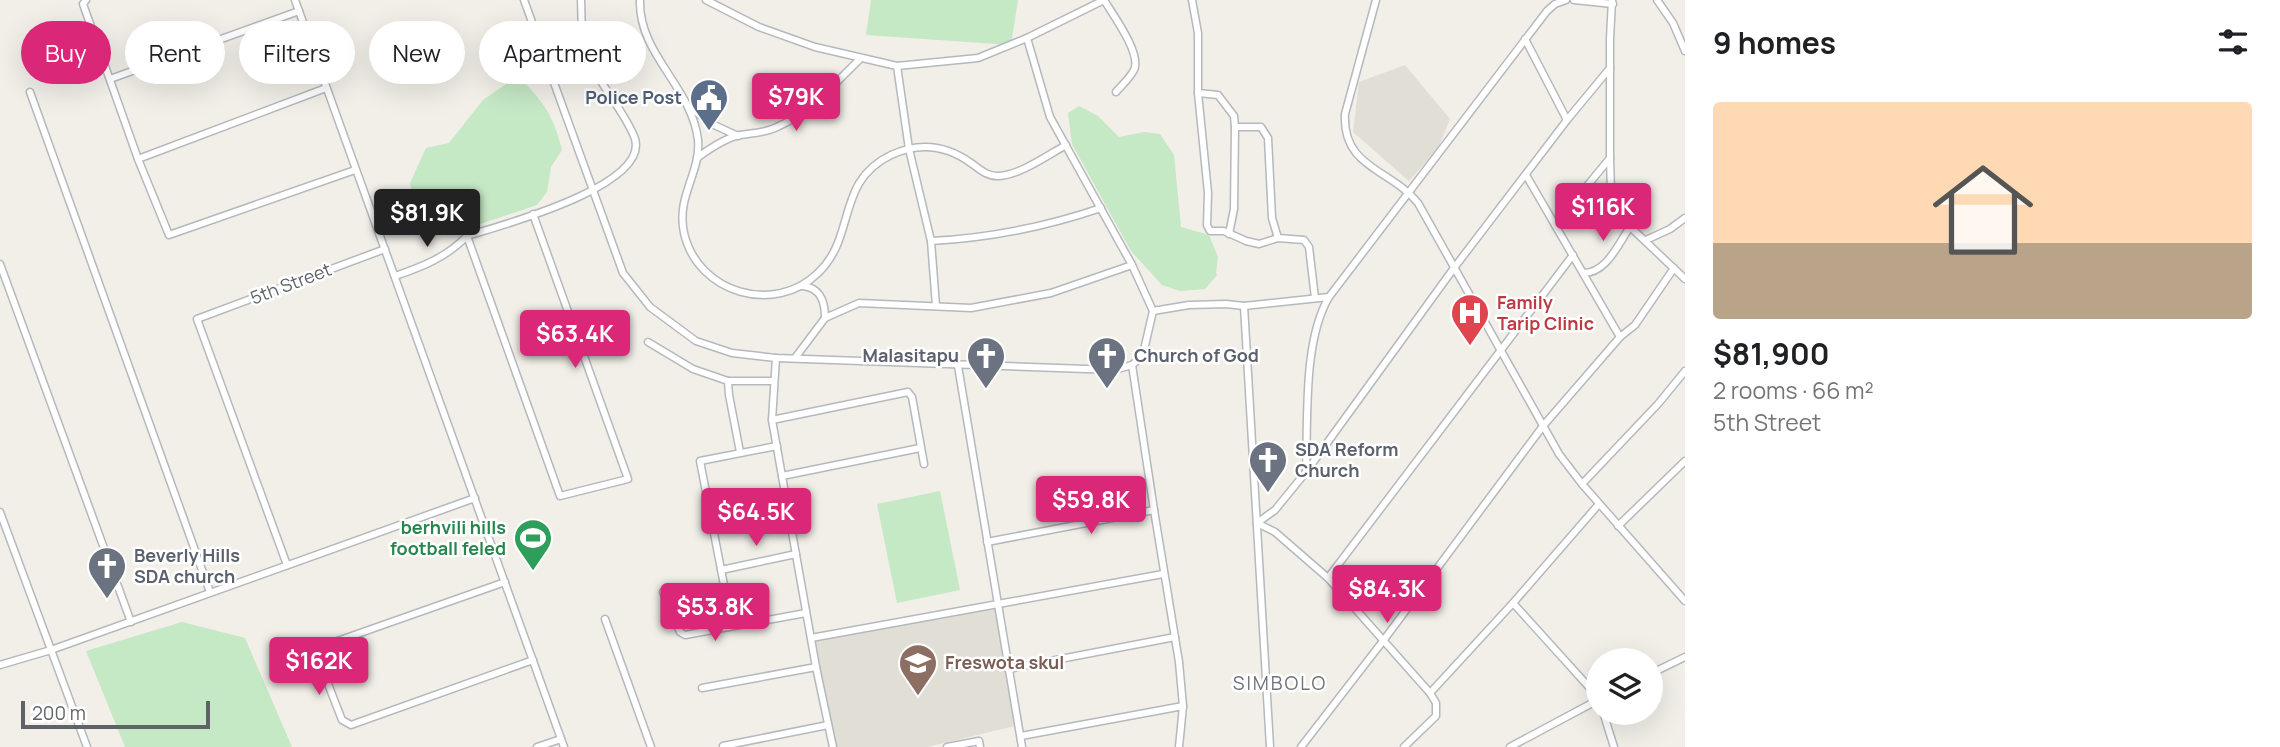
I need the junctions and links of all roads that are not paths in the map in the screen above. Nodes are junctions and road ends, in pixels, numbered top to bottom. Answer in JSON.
{"nodes":[{"id":1,"x":86,"y":0,"type":"edge"},
{"id":2,"x":295,"y":0,"type":"edge"},
{"id":3,"x":524,"y":0,"type":"edge"},
{"id":4,"x":581,"y":0,"type":"edge"},
{"id":5,"x":640,"y":0,"type":"edge"},
{"id":6,"x":706,"y":0,"type":"edge"},
{"id":7,"x":1104,"y":0,"type":"edge"},
{"id":8,"x":1192,"y":0,"type":"edge"},
{"id":9,"x":1365,"y":0,"type":"edge"},
{"id":10,"x":1566,"y":0,"type":"edge"},
{"id":11,"x":1574,"y":0,"type":"edge"},
{"id":12,"x":1657,"y":0,"type":"edge"},
{"id":13,"x":1375,"y":1,"type":"edge"},
{"id":14,"x":1613,"y":2,"type":"edge"},
{"id":15,"x":299,"y":11,"type":"junction"},
{"id":16,"x":89,"y":21,"type":"edge"},
{"id":17,"x":1027,"y":38,"type":"junction"},
{"id":18,"x":1525,"y":39,"type":"junction"},
{"id":19,"x":1685,"y":51,"type":"edge"},
{"id":20,"x":860,"y":59,"type":"junction"},
{"id":21,"x":897,"y":66,"type":"junction"},
{"id":22,"x":1610,"y":68,"type":"junction"},
{"id":23,"x":111,"y":79,"type":"edge"},
{"id":24,"x":111,"y":82,"type":"edge"},
{"id":25,"x":326,"y":88,"type":"junction"},
{"id":26,"x":30,"y":92,"type":"dead end"},
{"id":27,"x":1116,"y":92,"type":"dead end"},
{"id":28,"x":1198,"y":93,"type":"junction"},
{"id":29,"x":690,"y":107,"type":"junction"},
{"id":30,"x":1567,"y":120,"type":"junction"},
{"id":31,"x":1235,"y":127,"type":"junction"},
{"id":32,"x":738,"y":136,"type":"junction"},
{"id":33,"x":1066,"y":145,"type":"junction"},
{"id":34,"x":909,"y":149,"type":"junction"},
{"id":35,"x":697,"y":158,"type":"junction"},
{"id":36,"x":1610,"y":158,"type":"junction"},
{"id":37,"x":138,"y":159,"type":"junction"},
{"id":38,"x":355,"y":170,"type":"junction"},
{"id":39,"x":1527,"y":175,"type":"junction"},
{"id":40,"x":593,"y":191,"type":"junction"},
{"id":41,"x":1410,"y":193,"type":"junction"},
{"id":42,"x":1101,"y":208,"type":"junction"},
{"id":43,"x":533,"y":214,"type":"junction"},
{"id":44,"x":1685,"y":218,"type":"edge"},
{"id":45,"x":1555,"y":225,"type":"junction"},
{"id":46,"x":1629,"y":227,"type":"junction"},
{"id":47,"x":1229,"y":234,"type":"junction"},
{"id":48,"x":467,"y":236,"type":"junction"},
{"id":49,"x":1278,"y":238,"type":"junction"},
{"id":50,"x":1646,"y":240,"type":"junction"},
{"id":51,"x":931,"y":241,"type":"junction"},
{"id":52,"x":385,"y":249,"type":"junction"},
{"id":53,"x":1573,"y":255,"type":"junction"},
{"id":54,"x":0,"y":264,"type":"edge"},
{"id":55,"x":1132,"y":265,"type":"junction"},
{"id":56,"x":1454,"y":268,"type":"junction"},
{"id":57,"x":1674,"y":268,"type":"junction"},
{"id":58,"x":1583,"y":273,"type":"junction"},
{"id":59,"x":395,"y":275,"type":"junction"},
{"id":60,"x":1685,"y":279,"type":"edge"},
{"id":61,"x":803,"y":286,"type":"junction"},
{"id":62,"x":1329,"y":297,"type":"junction"},
{"id":63,"x":1315,"y":298,"type":"junction"},
{"id":64,"x":936,"y":306,"type":"junction"},
{"id":65,"x":1244,"y":306,"type":"junction"},
{"id":66,"x":1153,"y":311,"type":"junction"},
{"id":67,"x":825,"y":318,"type":"junction"},
{"id":68,"x":1620,"y":337,"type":"junction"},
{"id":69,"x":648,"y":342,"type":"dead end"},
{"id":70,"x":1500,"y":348,"type":"junction"},
{"id":71,"x":776,"y":358,"type":"junction"},
{"id":72,"x":795,"y":358,"type":"junction"},
{"id":73,"x":1132,"y":365,"type":"junction"},
{"id":74,"x":958,"y":366,"type":"junction"},
{"id":75,"x":1685,"y":371,"type":"edge"},
{"id":76,"x":728,"y":380,"type":"junction"},
{"id":77,"x":773,"y":381,"type":"junction"},
{"id":78,"x":772,"y":421,"type":"junction"},
{"id":79,"x":1543,"y":426,"type":"junction"},
{"id":80,"x":777,"y":446,"type":"junction"},
{"id":81,"x":920,"y":448,"type":"junction"},
{"id":82,"x":740,"y":452,"type":"junction"},
{"id":83,"x":1685,"y":461,"type":"edge"},
{"id":84,"x":924,"y":464,"type":"dead end"},
{"id":85,"x":1306,"y":472,"type":"junction"},
{"id":86,"x":782,"y":476,"type":"junction"},
{"id":87,"x":1582,"y":484,"type":"junction"},
{"id":88,"x":475,"y":498,"type":"junction"},
{"id":89,"x":787,"y":502,"type":"junction"},
{"id":90,"x":1599,"y":504,"type":"junction"},
{"id":91,"x":1154,"y":510,"type":"junction"},
{"id":92,"x":0,"y":512,"type":"edge"},
{"id":93,"x":711,"y":517,"type":"junction"},
{"id":94,"x":1257,"y":523,"type":"junction"},
{"id":95,"x":1618,"y":526,"type":"junction"},
{"id":96,"x":987,"y":542,"type":"junction"},
{"id":97,"x":796,"y":554,"type":"junction"},
{"id":98,"x":287,"y":565,"type":"junction"},
{"id":99,"x":721,"y":570,"type":"junction"},
{"id":100,"x":1163,"y":573,"type":"junction"},
{"id":101,"x":1328,"y":578,"type":"junction"},
{"id":102,"x":505,"y":582,"type":"junction"},
{"id":103,"x":724,"y":585,"type":"dead end"},
{"id":104,"x":210,"y":592,"type":"junction"},
{"id":105,"x":663,"y":592,"type":"dead end"},
{"id":106,"x":1685,"y":601,"type":"edge"},
{"id":107,"x":1513,"y":603,"type":"junction"},
{"id":108,"x":998,"y":605,"type":"junction"},
{"id":109,"x":806,"y":613,"type":"junction"},
{"id":110,"x":605,"y":619,"type":"dead end"},
{"id":111,"x":131,"y":622,"type":"junction"},
{"id":112,"x":1175,"y":637,"type":"junction"},
{"id":113,"x":811,"y":638,"type":"junction"},
{"id":114,"x":1383,"y":641,"type":"junction"},
{"id":115,"x":51,"y":650,"type":"junction"},
{"id":116,"x":1685,"y":657,"type":"edge"},
{"id":117,"x":533,"y":660,"type":"junction"},
{"id":118,"x":0,"y":665,"type":"edge"},
{"id":119,"x":816,"y":667,"type":"junction"},
{"id":120,"x":1663,"y":668,"type":"edge"},
{"id":121,"x":1008,"y":669,"type":"junction"},
{"id":122,"x":1586,"y":685,"type":"edge"},
{"id":123,"x":702,"y":688,"type":"dead end"},
{"id":124,"x":1430,"y":693,"type":"junction"},
{"id":125,"x":1586,"y":705,"type":"edge"},
{"id":126,"x":1183,"y":706,"type":"junction"},
{"id":127,"x":828,"y":725,"type":"junction"},
{"id":128,"x":1608,"y":725,"type":"edge"},
{"id":129,"x":1021,"y":736,"type":"junction"},
{"id":130,"x":561,"y":738,"type":"junction"},
{"id":131,"x":87,"y":747,"type":"edge"},
{"id":132,"x":537,"y":747,"type":"edge"},
{"id":133,"x":564,"y":747,"type":"edge"},
{"id":134,"x":651,"y":747,"type":"edge"},
{"id":135,"x":723,"y":747,"type":"edge"},
{"id":136,"x":832,"y":747,"type":"edge"},
{"id":137,"x":947,"y":747,"type":"edge"},
{"id":138,"x":980,"y":747,"type":"edge"},
{"id":139,"x":1023,"y":747,"type":"edge"},
{"id":140,"x":1179,"y":747,"type":"edge"},
{"id":141,"x":1270,"y":747,"type":"edge"},
{"id":142,"x":1301,"y":747,"type":"edge"},
{"id":143,"x":1404,"y":747,"type":"edge"},
{"id":144,"x":1510,"y":747,"type":"edge"},
{"id":145,"x":1614,"y":747,"type":"edge"}],
"edges":[{"from":1,"to":16,"type":"street"},
{"from":2,"to":15,"type":"street"},
{"from":3,"to":40,"type":"street"},
{"from":4,"to":40,"type":"street"},
{"from":5,"to":29,"type":"street"},
{"from":6,"to":20,"type":"street"},
{"from":7,"to":17,"type":"street"},
{"from":7,"to":27,"type":"street"},
{"from":8,"to":28,"type":"street"},
{"from":9,"to":13,"type":"street"},
{"from":10,"to":18,"type":"street"},
{"from":11,"to":14,"type":"street"},
{"from":12,"to":19,"type":"street"},
{"from":13,"to":41,"type":"street"},
{"from":14,"to":22,"type":"street"},
{"from":15,"to":23,"type":"street"},
{"from":15,"to":25,"type":"street"},
{"from":17,"to":21,"type":"street"},
{"from":17,"to":33,"type":"street"},
{"from":18,"to":30,"type":"street"},
{"from":18,"to":41,"type":"street"},
{"from":20,"to":21,"type":"street"},
{"from":20,"to":32,"type":"street"},
{"from":21,"to":34,"type":"street"},
{"from":22,"to":30,"type":"street"},
{"from":22,"to":36,"type":"street"},
{"from":24,"to":37,"type":"street"},
{"from":25,"to":37,"type":"street"},
{"from":25,"to":38,"type":"street"},
{"from":26,"to":104,"type":"street"},
{"from":28,"to":31,"type":"street"},
{"from":28,"to":47,"type":"street"},
{"from":29,"to":32,"type":"street"},
{"from":29,"to":35,"type":"street"},
{"from":30,"to":39,"type":"street"},
{"from":31,"to":47,"type":"street"},
{"from":31,"to":49,"type":"street"},
{"from":32,"to":35,"type":"street"},
{"from":33,"to":34,"type":"street"},
{"from":33,"to":42,"type":"street"},
{"from":34,"to":51,"type":"street"},
{"from":34,"to":61,"type":"street"},
{"from":35,"to":61,"type":"street"},
{"from":36,"to":45,"type":"street"},
{"from":36,"to":46,"type":"street"},
{"from":37,"to":38,"type":"street"},
{"from":38,"to":52,"type":"street"},
{"from":39,"to":45,"type":"street"},
{"from":39,"to":56,"type":"street"},
{"from":40,"to":43,"type":"street"},
{"from":40,"to":71,"type":"street"},
{"from":41,"to":56,"type":"street"},
{"from":41,"to":62,"type":"street"},
{"from":42,"to":51,"type":"street"},
{"from":42,"to":55,"type":"street"},
{"from":43,"to":48,"type":"street"},
{"from":43,"to":48,"type":"street"},
{"from":44,"to":50,"type":"street"},
{"from":45,"to":53,"type":"street"},
{"from":46,"to":50,"type":"street"},
{"from":46,"to":58,"type":"street"},
{"from":47,"to":49,"type":"street"},
{"from":48,"to":59,"type":"street"},
{"from":49,"to":63,"type":"street"},
{"from":50,"to":57,"type":"street"},
{"from":51,"to":64,"type":"street"},
{"from":52,"to":59,"type":"street"},
{"from":52,"to":98,"type":"street","name":"5th Street"},
{"from":53,"to":58,"type":"street"},
{"from":53,"to":70,"type":"street"},
{"from":54,"to":111,"type":"street"},
{"from":55,"to":64,"type":"street"},
{"from":55,"to":66,"type":"street"},
{"from":56,"to":70,"type":"street"},
{"from":56,"to":85,"type":"street"},
{"from":57,"to":60,"type":"street"},
{"from":57,"to":68,"type":"street"},
{"from":58,"to":68,"type":"street"},
{"from":59,"to":88,"type":"street"},
{"from":61,"to":67,"type":"street"},
{"from":62,"to":63,"type":"street"},
{"from":62,"to":85,"type":"street"},
{"from":63,"to":65,"type":"street"},
{"from":64,"to":67,"type":"street"},
{"from":65,"to":66,"type":"street"},
{"from":65,"to":94,"type":"street"},
{"from":66,"to":73,"type":"street"},
{"from":67,"to":72,"type":"street"},
{"from":68,"to":79,"type":"street"},
{"from":69,"to":76,"type":"street"},
{"from":70,"to":79,"type":"street"},
{"from":70,"to":101,"type":"street"},
{"from":71,"to":72,"type":"street"},
{"from":71,"to":77,"type":"street"},
{"from":72,"to":74,"type":"street"},
{"from":73,"to":74,"type":"street"},
{"from":73,"to":91,"type":"street"},
{"from":74,"to":96,"type":"street"},
{"from":75,"to":87,"type":"street"},
{"from":76,"to":77,"type":"street"},
{"from":76,"to":82,"type":"street"},
{"from":77,"to":78,"type":"street"},
{"from":78,"to":80,"type":"street"},
{"from":78,"to":81,"type":"street"},
{"from":79,"to":87,"type":"street"},
{"from":79,"to":114,"type":"street"},
{"from":80,"to":82,"type":"street"},
{"from":80,"to":86,"type":"street"},
{"from":81,"to":84,"type":"street"},
{"from":81,"to":86,"type":"street"},
{"from":82,"to":93,"type":"street"},
{"from":83,"to":95,"type":"street"},
{"from":85,"to":94,"type":"street"},
{"from":86,"to":89,"type":"street"},
{"from":87,"to":90,"type":"street"},
{"from":88,"to":98,"type":"street"},
{"from":88,"to":102,"type":"street"},
{"from":89,"to":93,"type":"street"},
{"from":89,"to":97,"type":"street"},
{"from":90,"to":95,"type":"street"},
{"from":90,"to":107,"type":"street"},
{"from":91,"to":96,"type":"street"},
{"from":91,"to":100,"type":"street"},
{"from":92,"to":115,"type":"street"},
{"from":93,"to":99,"type":"street"},
{"from":94,"to":101,"type":"street"},
{"from":94,"to":141,"type":"street"},
{"from":95,"to":106,"type":"street"},
{"from":96,"to":108,"type":"street"},
{"from":97,"to":99,"type":"street"},
{"from":97,"to":109,"type":"street"},
{"from":98,"to":104,"type":"street"},
{"from":99,"to":103,"type":"street"},
{"from":100,"to":108,"type":"street"},
{"from":100,"to":112,"type":"street"},
{"from":101,"to":114,"type":"street"},
{"from":102,"to":117,"type":"street"},
{"from":102,"to":117,"type":"street"},
{"from":104,"to":111,"type":"street"},
{"from":105,"to":109,"type":"street"},
{"from":107,"to":122,"type":"street"},
{"from":107,"to":124,"type":"street"},
{"from":108,"to":113,"type":"street"},
{"from":108,"to":121,"type":"street"},
{"from":109,"to":113,"type":"street"},
{"from":110,"to":134,"type":"street"},
{"from":111,"to":115,"type":"street"},
{"from":112,"to":121,"type":"street"},
{"from":112,"to":126,"type":"street"},
{"from":113,"to":119,"type":"street"},
{"from":114,"to":124,"type":"street"},
{"from":114,"to":142,"type":"street"},
{"from":115,"to":118,"type":"street"},
{"from":115,"to":131,"type":"street"},
{"from":116,"to":120,"type":"street"},
{"from":117,"to":130,"type":"street"},
{"from":119,"to":123,"type":"street"},
{"from":119,"to":127,"type":"street"},
{"from":121,"to":129,"type":"street"},
{"from":124,"to":143,"type":"street"},
{"from":125,"to":144,"type":"street"},
{"from":126,"to":129,"type":"street"},
{"from":126,"to":140,"type":"street"},
{"from":127,"to":135,"type":"street"},
{"from":127,"to":136,"type":"street"},
{"from":128,"to":145,"type":"street"},
{"from":129,"to":139,"type":"street"},
{"from":130,"to":132,"type":"street"},
{"from":130,"to":133,"type":"street"},
{"from":137,"to":138,"type":"street"}]}
